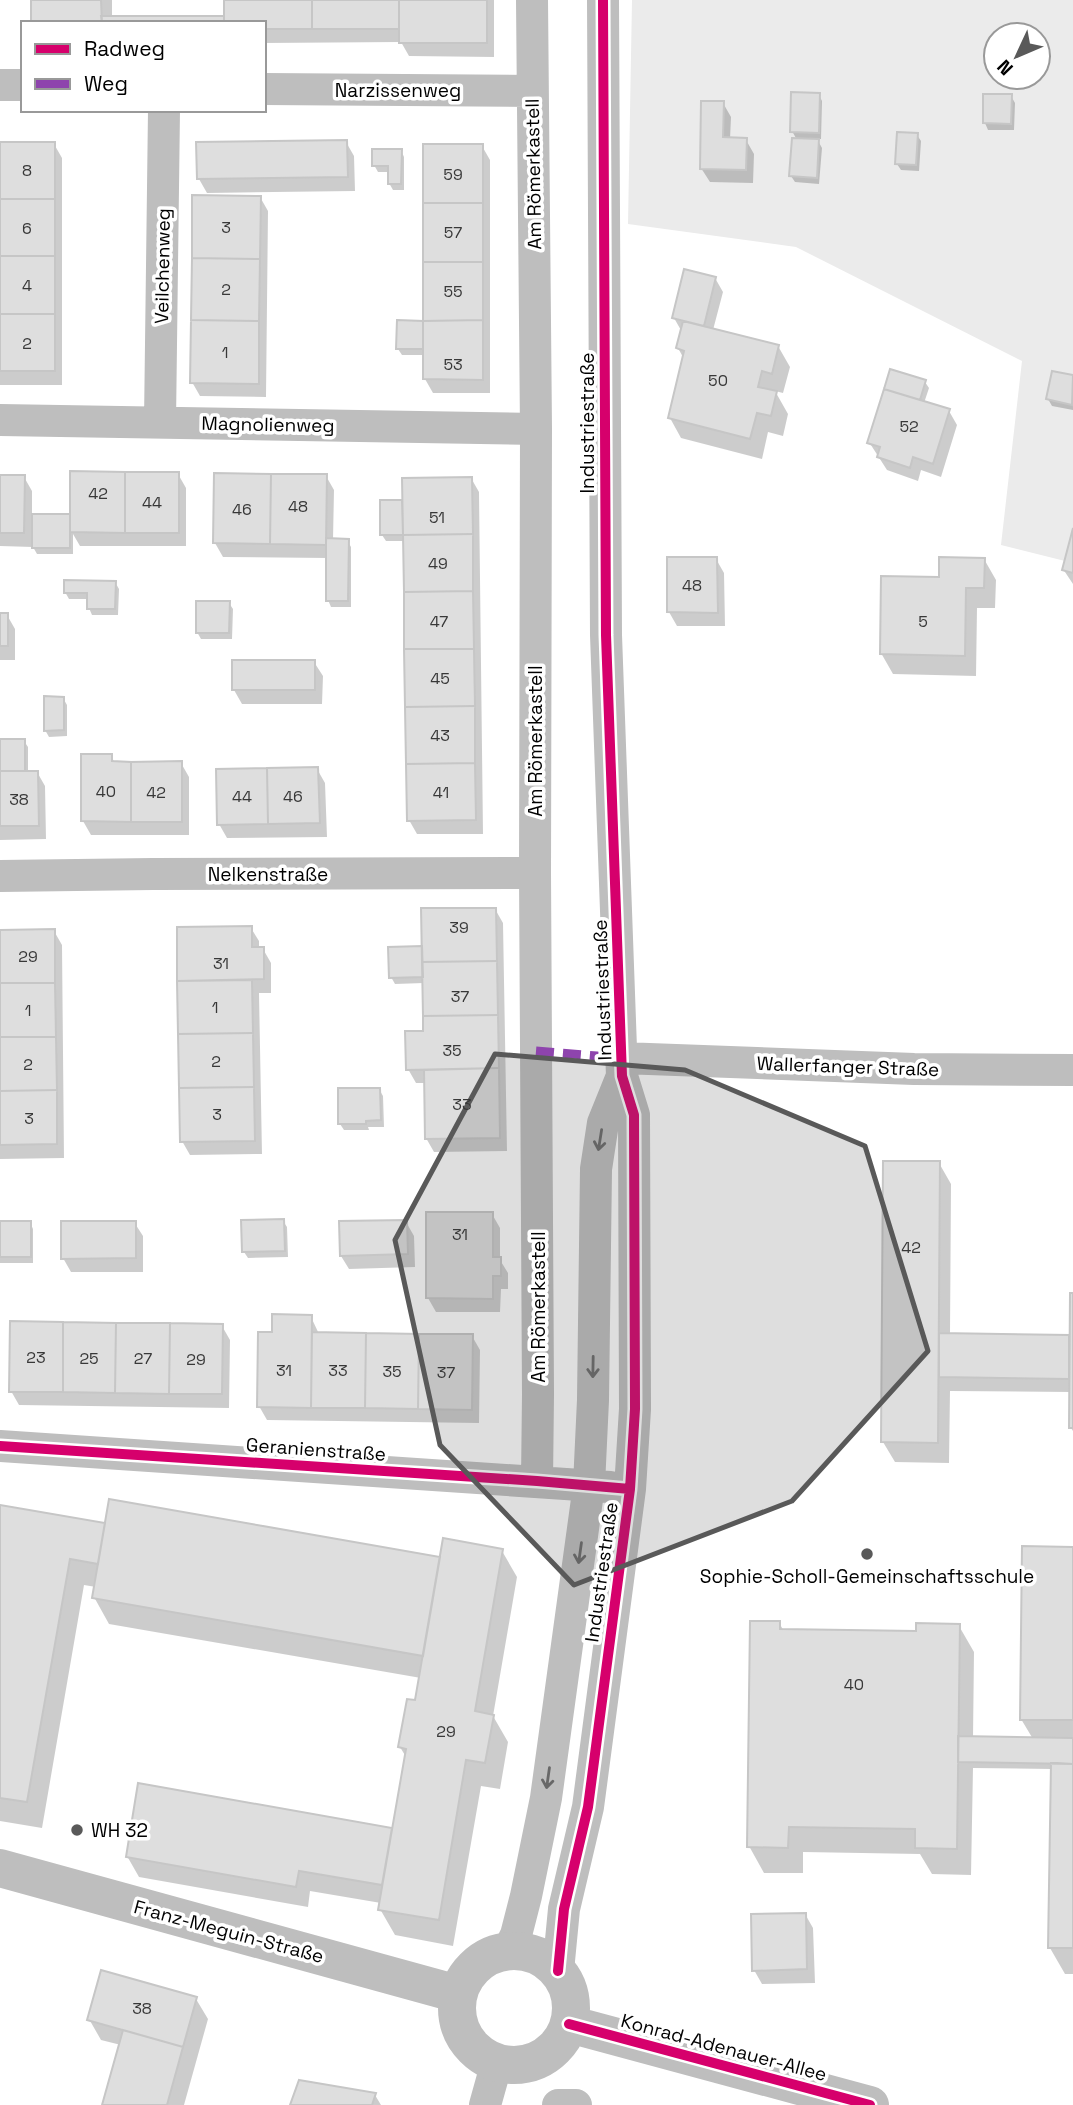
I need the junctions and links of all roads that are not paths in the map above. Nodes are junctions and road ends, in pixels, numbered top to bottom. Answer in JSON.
{"nodes":[{"id":1,"x":531,"y":0,"type":"edge"},
{"id":2,"x":603,"y":0,"type":"edge"},
{"id":3,"x":0,"y":85,"type":"edge"},
{"id":4,"x":21,"y":85,"type":"edge"},
{"id":5,"x":266,"y":89,"type":"edge"},
{"id":6,"x":532,"y":91,"type":"junction"},
{"id":7,"x":164,"y":112,"type":"edge"},
{"id":8,"x":0,"y":419,"type":"edge"},
{"id":9,"x":160,"y":422,"type":"junction"},
{"id":10,"x":536,"y":429,"type":"junction"},
{"id":11,"x":535,"y":873,"type":"junction"},
{"id":12,"x":0,"y":876,"type":"edge"},
{"id":13,"x":622,"y":1067,"type":"junction"},
{"id":14,"x":1073,"y":1070,"type":"edge"},
{"id":15,"x":0,"y":1446,"type":"edge"},
{"id":16,"x":537,"y":1481,"type":"junction"},
{"id":17,"x":589,"y":1485,"type":"junction"},
{"id":18,"x":630,"y":1489,"type":"junction"},
{"id":19,"x":0,"y":1868,"type":"edge"},
{"id":20,"x":508,"y":1951,"type":"junction"},
{"id":21,"x":558,"y":1971,"type":"junction"},
{"id":22,"x":458,"y":1994,"type":"junction"},
{"id":23,"x":569,"y":2024,"type":"junction"},
{"id":24,"x":498,"y":2062,"type":"junction"},
{"id":25,"x":485,"y":2105,"type":"edge"},
{"id":26,"x":558,"y":2105,"type":"edge"},
{"id":27,"x":576,"y":2105,"type":"edge"},
{"id":28,"x":870,"y":2105,"type":"edge"}],
"edges":[{"from":1,"to":6,"type":"street","name":"Am Römerkastell"},
{"from":2,"to":13,"type":"street","name":"Industriestraße"},
{"from":3,"to":4,"type":"street"},
{"from":5,"to":6,"type":"street","name":"Narzissenweg"},
{"from":6,"to":10,"type":"street","name":"Am Römerkastell"},
{"from":7,"to":9,"type":"street","name":"Veilchenweg"},
{"from":8,"to":9,"type":"street","name":"Magnolienweg"},
{"from":9,"to":10,"type":"street","name":"Magnolienweg"},
{"from":10,"to":11,"type":"street","name":"Am Römerkastell"},
{"from":11,"to":12,"type":"street","name":"Nelkenstraße"},
{"from":11,"to":16,"type":"street","name":"Am Römerkastell"},
{"from":13,"to":14,"type":"street","name":"Wallerfanger Straße"},
{"from":13,"to":17,"type":"street","name":"Industriestraße","one_way":true},
{"from":13,"to":18,"type":"street","name":"Industriestraße"},
{"from":15,"to":16,"type":"street","name":"Geranienstraße"},
{"from":16,"to":17,"type":"street","name":"Geranienstraße"},
{"from":17,"to":18,"type":"street","name":"Geranienstraße"},
{"from":17,"to":20,"type":"street","name":"Industriestraße","one_way":true},
{"from":18,"to":21,"type":"street","name":"Industriestraße"},
{"from":19,"to":22,"type":"street","name":"Franz-Meguin-Straße"},
{"from":20,"to":21,"type":"street"},
{"from":20,"to":22,"type":"street"},
{"from":21,"to":23,"type":"street"},
{"from":22,"to":24,"type":"street"},
{"from":23,"to":24,"type":"street"},
{"from":23,"to":28,"type":"street","name":"Konrad-Adenauer-Allee"},
{"from":24,"to":25,"type":"street"},
{"from":26,"to":27,"type":"street"}]}
